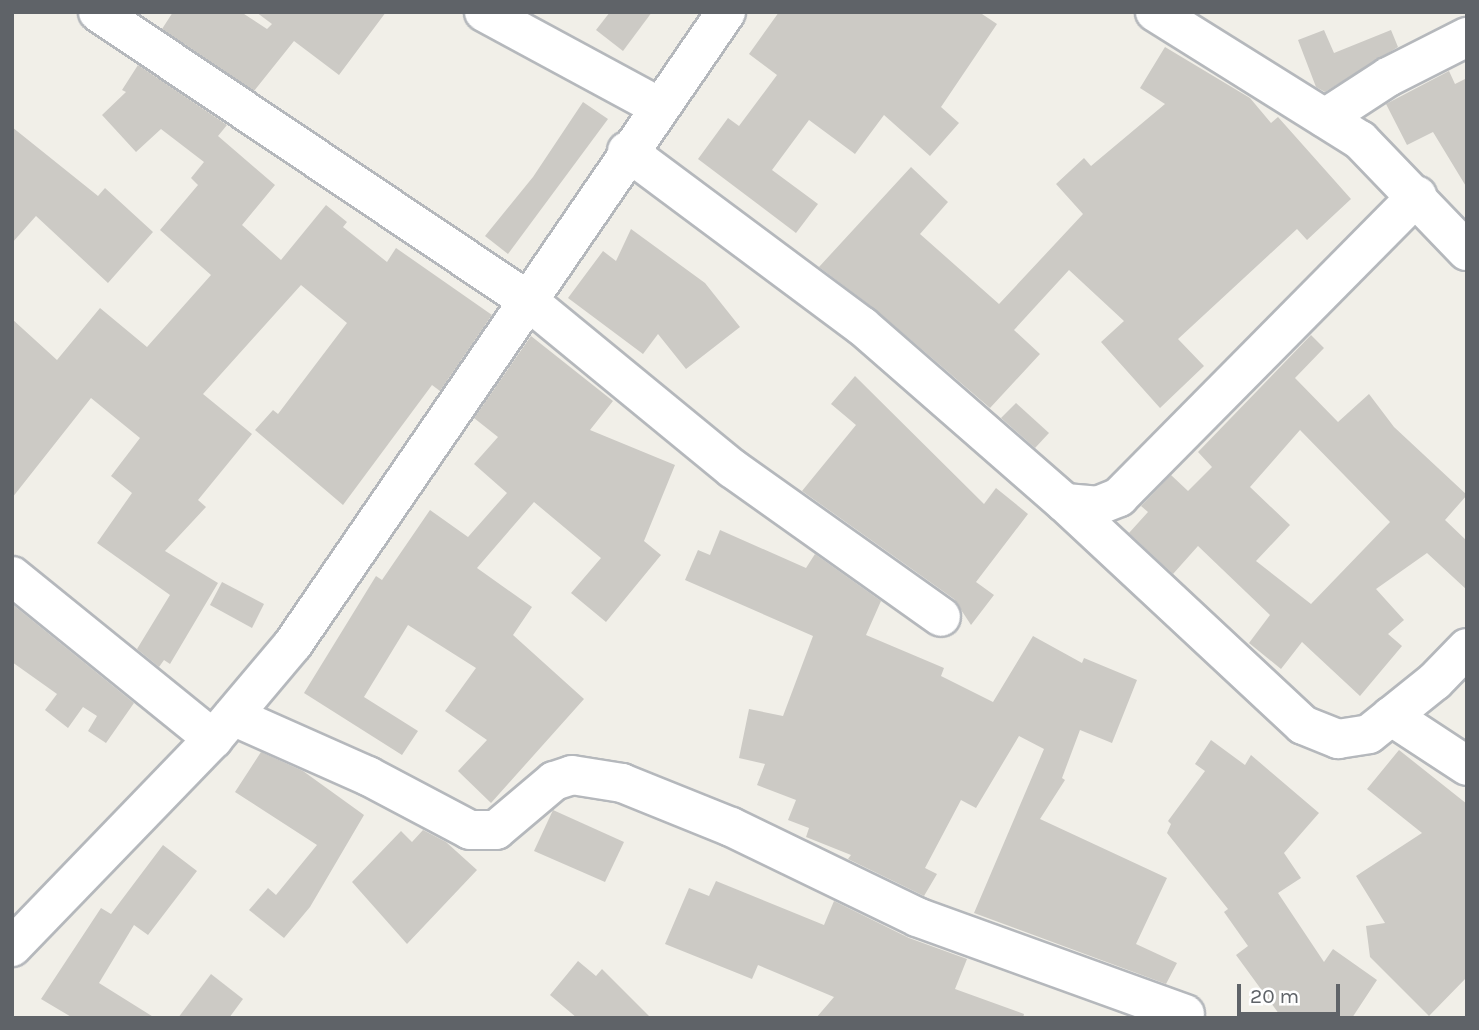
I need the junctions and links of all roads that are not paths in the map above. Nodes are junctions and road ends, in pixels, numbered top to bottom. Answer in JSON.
{"nodes":[{"id":1,"x":98,"y":12,"type":"edge"},
{"id":2,"x":484,"y":12,"type":"edge"},
{"id":3,"x":726,"y":12,"type":"edge"},
{"id":4,"x":1155,"y":12,"type":"edge"},
{"id":5,"x":1467,"y":37,"type":"edge"},
{"id":6,"x":660,"y":107,"type":"junction"},
{"id":7,"x":1325,"y":117,"type":"junction"},
{"id":8,"x":627,"y":151,"type":"junction"},
{"id":9,"x":1417,"y":196,"type":"junction"},
{"id":10,"x":1467,"y":251,"type":"edge"},
{"id":11,"x":527,"y":300,"type":"junction"},
{"id":12,"x":1065,"y":503,"type":"junction"},
{"id":13,"x":12,"y":576,"type":"edge"},
{"id":14,"x":941,"y":617,"type":"dead end"},
{"id":15,"x":1467,"y":648,"type":"edge"},
{"id":16,"x":1391,"y":716,"type":"junction"},
{"id":17,"x":223,"y":727,"type":"junction"},
{"id":18,"x":1467,"y":765,"type":"edge"},
{"id":19,"x":12,"y":947,"type":"edge"},
{"id":20,"x":1185,"y":1014,"type":"dead end"}],
"edges":[{"from":1,"to":11,"type":"street"},
{"from":2,"to":6,"type":"street"},
{"from":3,"to":6,"type":"street"},
{"from":4,"to":7,"type":"street"},
{"from":5,"to":7,"type":"street"},
{"from":6,"to":8,"type":"street"},
{"from":7,"to":9,"type":"street"},
{"from":8,"to":11,"type":"street"},
{"from":8,"to":12,"type":"street"},
{"from":9,"to":10,"type":"street"},
{"from":9,"to":12,"type":"street"},
{"from":11,"to":14,"type":"street"},
{"from":11,"to":17,"type":"street"},
{"from":12,"to":16,"type":"street"},
{"from":13,"to":17,"type":"street"},
{"from":15,"to":16,"type":"street"},
{"from":16,"to":18,"type":"street"},
{"from":17,"to":19,"type":"street"},
{"from":17,"to":20,"type":"street"}]}
